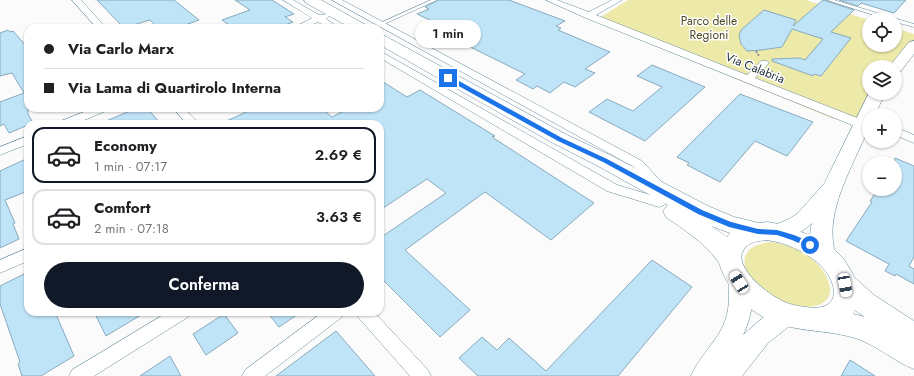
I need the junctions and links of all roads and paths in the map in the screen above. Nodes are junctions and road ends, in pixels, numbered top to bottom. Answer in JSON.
{"nodes":[{"id":1,"x":76,"y":0,"type":"edge"},
{"id":2,"x":287,"y":0,"type":"edge"},
{"id":3,"x":311,"y":0,"type":"edge"},
{"id":4,"x":435,"y":0,"type":"edge"},
{"id":5,"x":550,"y":0,"type":"edge"},
{"id":6,"x":618,"y":0,"type":"edge"},
{"id":7,"x":829,"y":0,"type":"edge"},
{"id":8,"x":335,"y":6,"type":"edge"},
{"id":9,"x":868,"y":12,"type":"edge"},
{"id":10,"x":589,"y":16,"type":"junction"},
{"id":11,"x":319,"y":19,"type":"junction"},
{"id":12,"x":902,"y":22,"type":"edge"},
{"id":13,"x":98,"y":24,"type":"edge"},
{"id":14,"x":307,"y":24,"type":"edge"},
{"id":15,"x":328,"y":24,"type":"edge"},
{"id":16,"x":356,"y":24,"type":"edge"},
{"id":17,"x":367,"y":24,"type":"edge"},
{"id":18,"x":914,"y":26,"type":"edge"},
{"id":19,"x":384,"y":29,"type":"edge"},
{"id":20,"x":384,"y":33,"type":"edge"},
{"id":21,"x":384,"y":33,"type":"edge"},
{"id":22,"x":914,"y":45,"type":"edge"},
{"id":23,"x":756,"y":51,"type":"dead end"},
{"id":24,"x":384,"y":56,"type":"edge"},
{"id":25,"x":902,"y":60,"type":"edge"},
{"id":26,"x":764,"y":63,"type":"junction"},
{"id":27,"x":748,"y":79,"type":"junction"},
{"id":28,"x":785,"y":81,"type":"dead end"},
{"id":29,"x":94,"y":112,"type":"edge"},
{"id":30,"x":182,"y":112,"type":"edge"},
{"id":31,"x":75,"y":120,"type":"edge"},
{"id":32,"x":189,"y":120,"type":"edge"},
{"id":33,"x":862,"y":120,"type":"edge"},
{"id":34,"x":862,"y":127,"type":"edge"},
{"id":35,"x":902,"y":134,"type":"edge"},
{"id":36,"x":914,"y":139,"type":"edge"},
{"id":37,"x":24,"y":142,"type":"edge"},
{"id":38,"x":0,"y":151,"type":"edge"},
{"id":39,"x":832,"y":188,"type":"junction"},
{"id":40,"x":662,"y":198,"type":"junction"},
{"id":41,"x":768,"y":232,"type":"junction"},
{"id":42,"x":24,"y":256,"type":"edge"},
{"id":43,"x":825,"y":256,"type":"junction"},
{"id":44,"x":730,"y":258,"type":"junction"},
{"id":45,"x":0,"y":267,"type":"edge"},
{"id":46,"x":739,"y":282,"type":"junction"},
{"id":47,"x":845,"y":285,"type":"junction"},
{"id":48,"x":784,"y":314,"type":"junction"},
{"id":49,"x":176,"y":316,"type":"edge"},
{"id":50,"x":331,"y":316,"type":"edge"},
{"id":51,"x":368,"y":316,"type":"edge"},
{"id":52,"x":824,"y":319,"type":"junction"},
{"id":53,"x":914,"y":351,"type":"edge"},
{"id":54,"x":78,"y":376,"type":"edge"},
{"id":55,"x":251,"y":376,"type":"edge"},
{"id":56,"x":422,"y":376,"type":"edge"},
{"id":57,"x":704,"y":376,"type":"edge"},
{"id":58,"x":726,"y":376,"type":"edge"}],
"edges":[{"from":1,"to":13,"type":"street"},
{"from":2,"to":11,"type":"street"},
{"from":3,"to":8,"type":"main road"},
{"from":4,"to":19,"type":"lane"},
{"from":5,"to":10,"type":"street","name":"Via Calabria"},
{"from":6,"to":10,"type":"street"},
{"from":7,"to":9,"type":"lane"},
{"from":8,"to":11,"type":"street"},
{"from":8,"to":16,"type":"main road"},
{"from":8,"to":17,"type":"street"},
{"from":10,"to":27,"type":"street","name":"Via Calabria"},
{"from":11,"to":14,"type":"street"},
{"from":11,"to":15,"type":"street"},
{"from":12,"to":18,"type":"lane"},
{"from":20,"to":40,"type":"main road"},
{"from":21,"to":40,"type":"street"},
{"from":22,"to":25,"type":"street"},
{"from":23,"to":26,"type":"path"},
{"from":24,"to":40,"type":"street"},
{"from":26,"to":27,"type":"street"},
{"from":26,"to":28,"type":"path"},
{"from":27,"to":33,"type":"street","name":"Via Calabria"},
{"from":29,"to":31,"type":"street"},
{"from":30,"to":32,"type":"street"},
{"from":34,"to":39,"type":"street"},
{"from":35,"to":36,"type":"street"},
{"from":37,"to":38,"type":"street"},
{"from":39,"to":41,"type":"street"},
{"from":39,"to":43,"type":"street"},
{"from":40,"to":41,"type":"main road"},
{"from":40,"to":44,"type":"main road"},
{"from":41,"to":43,"type":"main road"},
{"from":41,"to":44,"type":"main road"},
{"from":42,"to":45,"type":"street"},
{"from":43,"to":47,"type":"main road"},
{"from":44,"to":46,"type":"main road"},
{"from":46,"to":48,"type":"main road"},
{"from":46,"to":57,"type":"street"},
{"from":47,"to":52,"type":"main road"},
{"from":47,"to":53,"type":"main road"},
{"from":48,"to":52,"type":"main road"},
{"from":48,"to":58,"type":"street"},
{"from":49,"to":54,"type":"street"},
{"from":50,"to":55,"type":"street"},
{"from":51,"to":56,"type":"street"},
{"from":52,"to":53,"type":"main road"}]}
